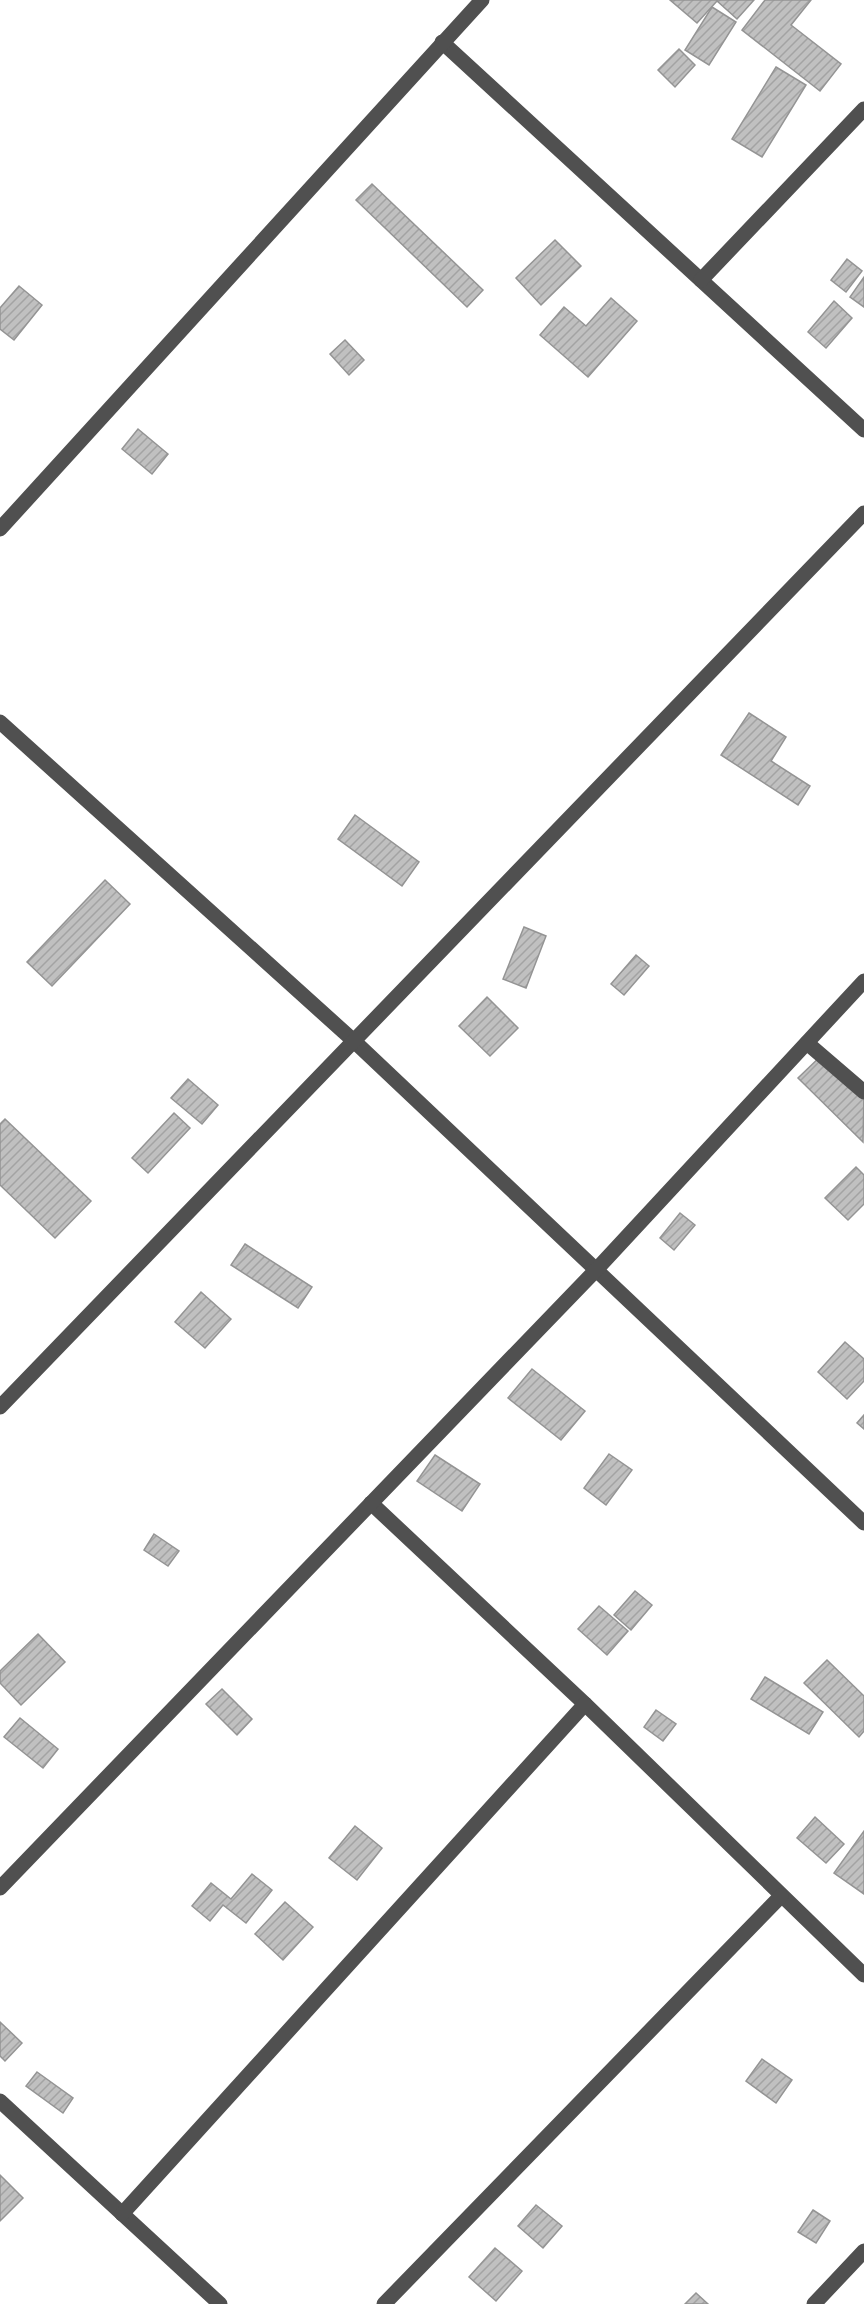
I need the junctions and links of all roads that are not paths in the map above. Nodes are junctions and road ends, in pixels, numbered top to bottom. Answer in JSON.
{"nodes":[{"id":1,"x":482,"y":0,"type":"edge"},
{"id":2,"x":442,"y":42,"type":"junction"},
{"id":3,"x":864,"y":109,"type":"edge"},
{"id":4,"x":701,"y":280,"type":"junction"},
{"id":5,"x":864,"y":430,"type":"edge"},
{"id":6,"x":864,"y":513,"type":"edge"},
{"id":7,"x":0,"y":529,"type":"edge"},
{"id":8,"x":0,"y":722,"type":"edge"},
{"id":9,"x":864,"y":981,"type":"edge"},
{"id":10,"x":355,"y":1042,"type":"junction"},
{"id":11,"x":807,"y":1043,"type":"junction"},
{"id":12,"x":864,"y":1092,"type":"edge"},
{"id":13,"x":596,"y":1270,"type":"junction"},
{"id":14,"x":0,"y":1407,"type":"edge"},
{"id":15,"x":371,"y":1503,"type":"junction"},
{"id":16,"x":864,"y":1523,"type":"edge"},
{"id":17,"x":585,"y":1704,"type":"junction"},
{"id":18,"x":0,"y":1888,"type":"edge"},
{"id":19,"x":782,"y":1896,"type":"junction"},
{"id":20,"x":864,"y":1975,"type":"edge"},
{"id":21,"x":0,"y":2101,"type":"edge"},
{"id":22,"x":122,"y":2214,"type":"junction"},
{"id":23,"x":864,"y":2251,"type":"edge"},
{"id":24,"x":220,"y":2304,"type":"edge"},
{"id":25,"x":384,"y":2304,"type":"edge"},
{"id":26,"x":814,"y":2304,"type":"edge"}],
"edges":[{"from":1,"to":2,"type":"street"},
{"from":2,"to":4,"type":"street"},
{"from":2,"to":7,"type":"street"},
{"from":3,"to":4,"type":"street"},
{"from":4,"to":5,"type":"street"},
{"from":6,"to":10,"type":"street"},
{"from":8,"to":10,"type":"street"},
{"from":9,"to":11,"type":"street"},
{"from":10,"to":13,"type":"street"},
{"from":10,"to":14,"type":"street"},
{"from":11,"to":12,"type":"street"},
{"from":11,"to":13,"type":"street"},
{"from":13,"to":15,"type":"street"},
{"from":13,"to":16,"type":"street"},
{"from":15,"to":17,"type":"street"},
{"from":15,"to":18,"type":"street"},
{"from":17,"to":19,"type":"street"},
{"from":17,"to":22,"type":"street"},
{"from":19,"to":20,"type":"street"},
{"from":19,"to":25,"type":"street"},
{"from":21,"to":22,"type":"street"},
{"from":22,"to":24,"type":"street"},
{"from":23,"to":26,"type":"street"}]}
